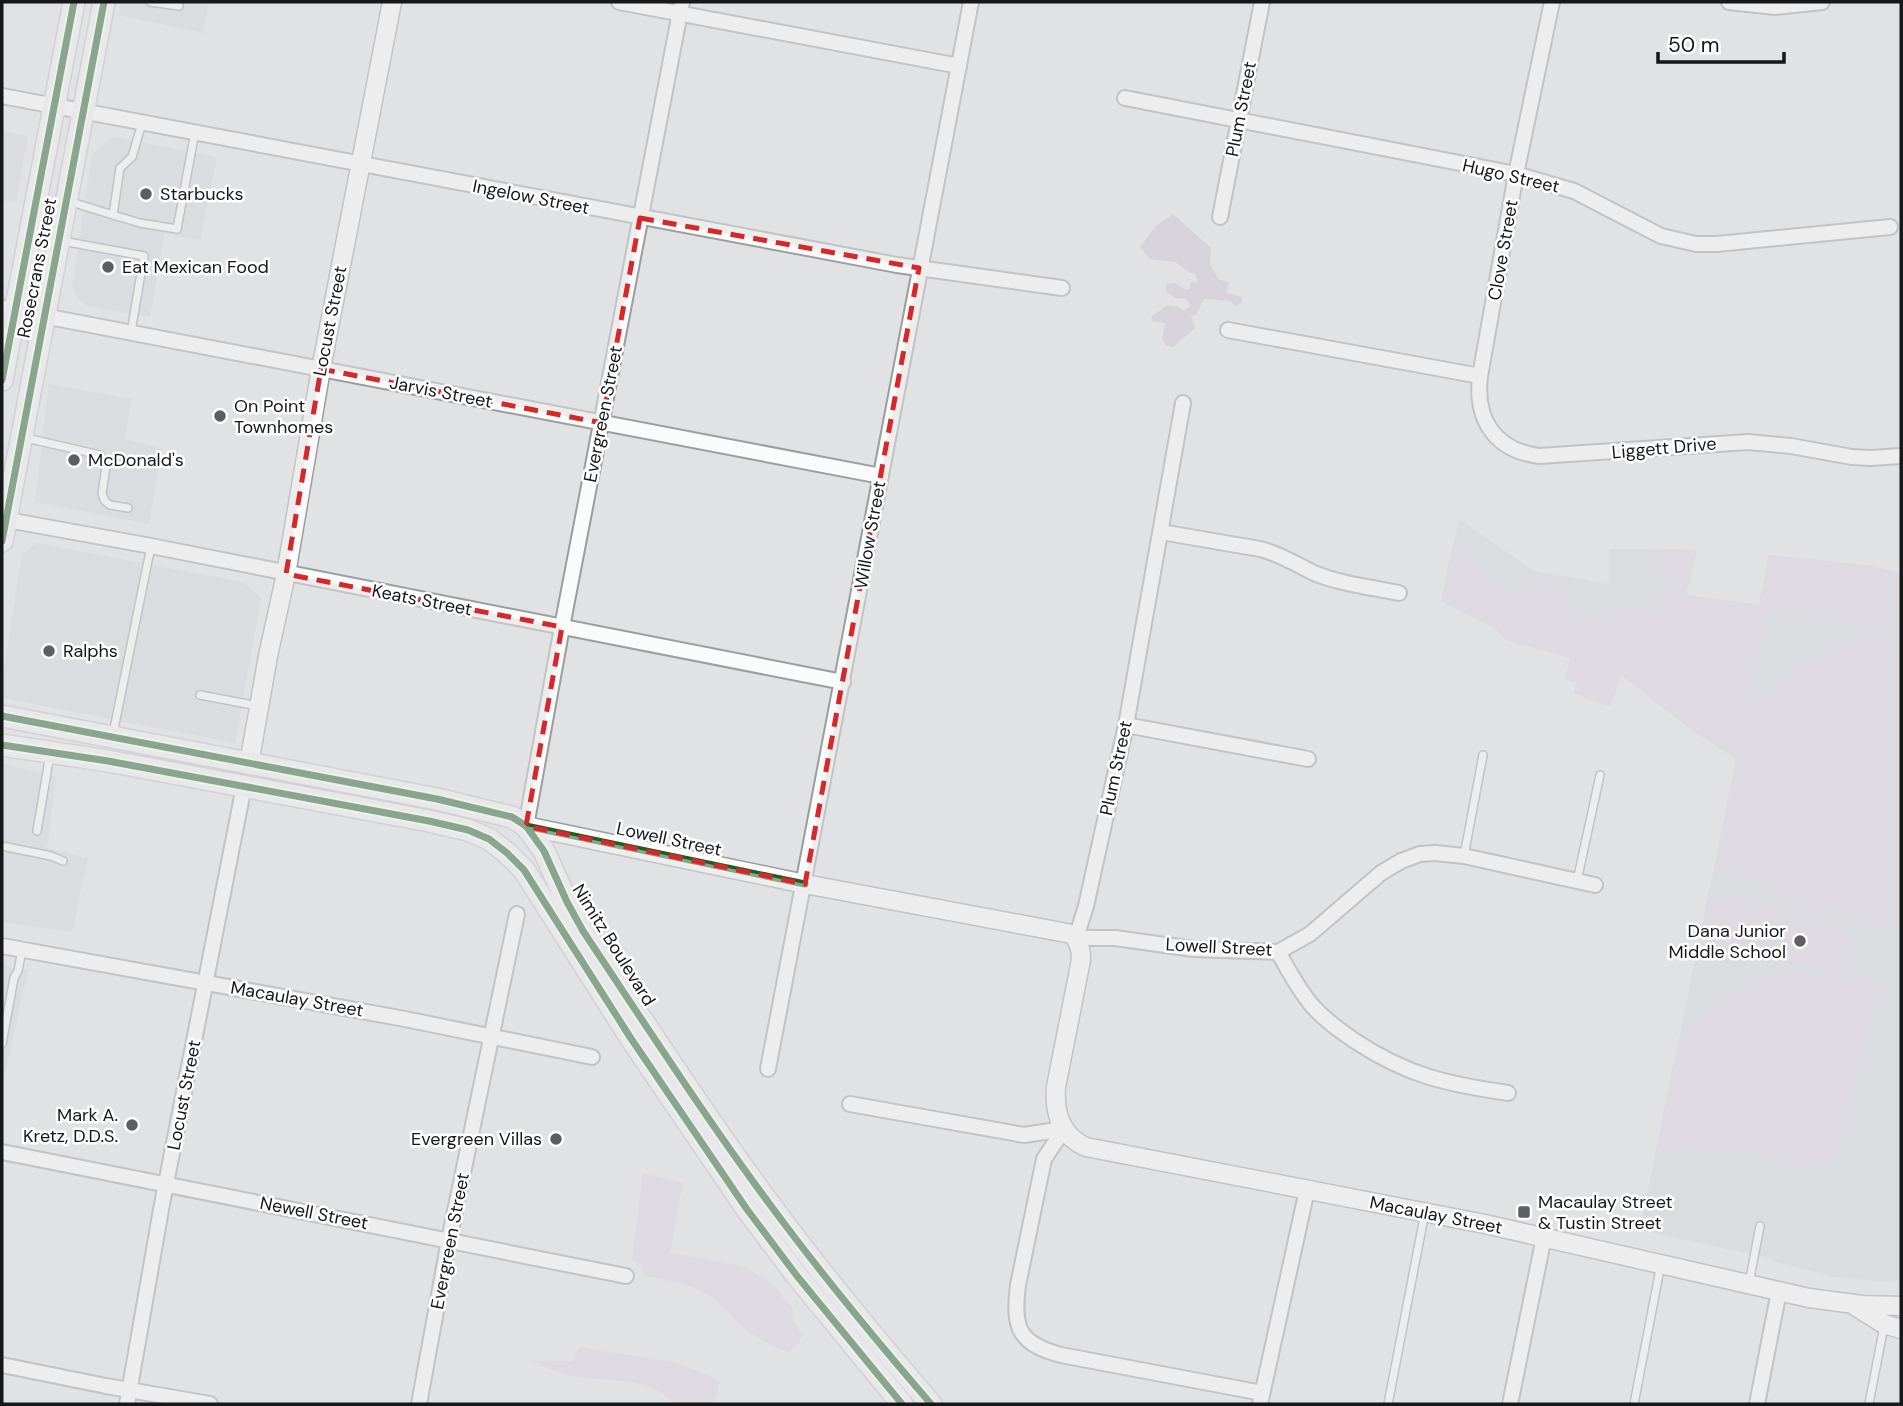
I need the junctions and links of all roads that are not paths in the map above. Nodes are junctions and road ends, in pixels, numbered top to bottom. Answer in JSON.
{"nodes":[{"id":1,"x":74,"y":2,"type":"edge"},
{"id":2,"x":104,"y":2,"type":"edge"},
{"id":3,"x":150,"y":2,"type":"edge"},
{"id":4,"x":392,"y":2,"type":"edge"},
{"id":5,"x":619,"y":2,"type":"edge"},
{"id":6,"x":971,"y":2,"type":"edge"},
{"id":7,"x":1262,"y":2,"type":"edge"},
{"id":8,"x":1552,"y":2,"type":"edge"},
{"id":9,"x":1729,"y":2,"type":"edge"},
{"id":10,"x":1822,"y":2,"type":"edge"},
{"id":11,"x":179,"y":6,"type":"dead end"},
{"id":12,"x":681,"y":7,"type":"edge"},
{"id":13,"x":959,"y":66,"type":"junction"},
{"id":14,"x":2,"y":96,"type":"edge"},
{"id":15,"x":1125,"y":98,"type":"dead end"},
{"id":16,"x":55,"y":107,"type":"junction"},
{"id":17,"x":83,"y":112,"type":"junction"},
{"id":18,"x":1239,"y":120,"type":"junction"},
{"id":19,"x":142,"y":123,"type":"junction"},
{"id":20,"x":195,"y":132,"type":"junction"},
{"id":21,"x":360,"y":165,"type":"junction"},
{"id":22,"x":1516,"y":174,"type":"junction"},
{"id":23,"x":66,"y":201,"type":"junction"},
{"id":24,"x":113,"y":215,"type":"junction"},
{"id":25,"x":1220,"y":217,"type":"dead end"},
{"id":26,"x":640,"y":218,"type":"junction"},
{"id":27,"x":1890,"y":228,"type":"dead end"},
{"id":28,"x":59,"y":241,"type":"junction"},
{"id":29,"x":919,"y":268,"type":"junction"},
{"id":30,"x":1062,"y":288,"type":"dead end"},
{"id":31,"x":8,"y":309,"type":"edge"},
{"id":32,"x":44,"y":316,"type":"junction"},
{"id":33,"x":1228,"y":330,"type":"dead end"},
{"id":34,"x":131,"y":332,"type":"junction"},
{"id":35,"x":321,"y":369,"type":"junction"},
{"id":36,"x":1480,"y":376,"type":"junction"},
{"id":37,"x":2,"y":380,"type":"edge"},
{"id":38,"x":1183,"y":403,"type":"dead end"},
{"id":39,"x":602,"y":423,"type":"junction"},
{"id":40,"x":22,"y":438,"type":"junction"},
{"id":41,"x":1901,"y":456,"type":"edge"},
{"id":42,"x":881,"y":476,"type":"junction"},
{"id":43,"x":128,"y":508,"type":"dead end"},
{"id":44,"x":4,"y":519,"type":"edge"},
{"id":45,"x":1161,"y":532,"type":"junction"},
{"id":46,"x":2,"y":541,"type":"edge"},
{"id":47,"x":150,"y":546,"type":"junction"},
{"id":48,"x":286,"y":574,"type":"junction"},
{"id":49,"x":1399,"y":593,"type":"dead end"},
{"id":50,"x":562,"y":627,"type":"junction"},
{"id":51,"x":843,"y":682,"type":"junction"},
{"id":52,"x":200,"y":695,"type":"dead end"},
{"id":53,"x":259,"y":706,"type":"junction"},
{"id":54,"x":2,"y":716,"type":"edge"},
{"id":55,"x":1126,"y":725,"type":"junction"},
{"id":56,"x":113,"y":738,"type":"junction"},
{"id":57,"x":2,"y":745,"type":"edge"},
{"id":58,"x":50,"y":753,"type":"junction"},
{"id":59,"x":1483,"y":755,"type":"dead end"},
{"id":60,"x":1308,"y":759,"type":"dead end"},
{"id":61,"x":248,"y":764,"type":"junction"},
{"id":62,"x":1600,"y":775,"type":"dead end"},
{"id":63,"x":244,"y":786,"type":"junction"},
{"id":64,"x":452,"y":826,"type":"junction"},
{"id":65,"x":526,"y":826,"type":"junction"},
{"id":66,"x":37,"y":831,"type":"dead end"},
{"id":67,"x":2,"y":846,"type":"edge"},
{"id":68,"x":1464,"y":856,"type":"junction"},
{"id":69,"x":63,"y":861,"type":"dead end"},
{"id":70,"x":1577,"y":881,"type":"junction"},
{"id":71,"x":805,"y":884,"type":"junction"},
{"id":72,"x":1595,"y":885,"type":"dead end"},
{"id":73,"x":517,"y":914,"type":"dead end"},
{"id":74,"x":1076,"y":938,"type":"junction"},
{"id":75,"x":2,"y":946,"type":"edge"},
{"id":76,"x":23,"y":950,"type":"junction"},
{"id":77,"x":1278,"y":952,"type":"junction"},
{"id":78,"x":206,"y":983,"type":"junction"},
{"id":79,"x":491,"y":1037,"type":"junction"},
{"id":80,"x":2,"y":1044,"type":"edge"},
{"id":81,"x":592,"y":1056,"type":"dead end"},
{"id":82,"x":768,"y":1069,"type":"dead end"},
{"id":83,"x":1508,"y":1093,"type":"dead end"},
{"id":84,"x":850,"y":1104,"type":"dead end"},
{"id":85,"x":1064,"y":1129,"type":"junction"},
{"id":86,"x":2,"y":1152,"type":"edge"},
{"id":87,"x":166,"y":1184,"type":"junction"},
{"id":88,"x":1307,"y":1190,"type":"junction"},
{"id":89,"x":1425,"y":1212,"type":"junction"},
{"id":90,"x":1760,"y":1226,"type":"dead end"},
{"id":91,"x":1544,"y":1237,"type":"junction"},
{"id":92,"x":449,"y":1240,"type":"junction"},
{"id":93,"x":1661,"y":1263,"type":"junction"},
{"id":94,"x":626,"y":1276,"type":"dead end"},
{"id":95,"x":1748,"y":1283,"type":"junction"},
{"id":96,"x":1779,"y":1291,"type":"junction"},
{"id":97,"x":1852,"y":1304,"type":"junction"},
{"id":98,"x":1901,"y":1306,"type":"edge"},
{"id":99,"x":1893,"y":1327,"type":"edge"},
{"id":100,"x":2,"y":1365,"type":"edge"},
{"id":101,"x":128,"y":1397,"type":"edge"},
{"id":102,"x":1261,"y":1398,"type":"edge"},
{"id":103,"x":210,"y":1404,"type":"edge"},
{"id":104,"x":419,"y":1404,"type":"edge"},
{"id":105,"x":902,"y":1404,"type":"edge"},
{"id":106,"x":931,"y":1404,"type":"edge"},
{"id":107,"x":1388,"y":1404,"type":"edge"},
{"id":108,"x":1510,"y":1404,"type":"edge"},
{"id":109,"x":1634,"y":1404,"type":"edge"},
{"id":110,"x":1757,"y":1404,"type":"edge"},
{"id":111,"x":1869,"y":1404,"type":"edge"}],
"edges":[{"from":1,"to":16,"type":"main road","name":"Rosecrans Street"},
{"from":2,"to":17,"type":"main road","name":"Rosecrans Street"},
{"from":3,"to":11,"type":"lane"},
{"from":4,"to":21,"type":"street","name":"Locust Street"},
{"from":5,"to":12,"type":"street"},
{"from":6,"to":13,"type":"street","name":"Willow Street"},
{"from":7,"to":18,"type":"street","name":"Plum Street"},
{"from":8,"to":22,"type":"street","name":"Clove Street"},
{"from":9,"to":10,"type":"street"},
{"from":12,"to":13,"type":"street"},
{"from":12,"to":26,"type":"street","name":"Evergreen Street"},
{"from":13,"to":29,"type":"street","name":"Willow Street"},
{"from":14,"to":16,"type":"street","name":"Ingelow Street"},
{"from":15,"to":18,"type":"street","name":"Hugo Street"},
{"from":16,"to":17,"type":"street","name":"Ingelow Street"},
{"from":16,"to":31,"type":"main road","name":"Rosecrans Street"},
{"from":17,"to":19,"type":"street","name":"Ingelow Street"},
{"from":17,"to":23,"type":"main road","name":"Rosecrans Street"},
{"from":18,"to":22,"type":"street","name":"Hugo Street"},
{"from":18,"to":25,"type":"street","name":"Plum Street"},
{"from":19,"to":20,"type":"street","name":"Ingelow Street"},
{"from":19,"to":24,"type":"lane"},
{"from":20,"to":21,"type":"street","name":"Ingelow Street"},
{"from":20,"to":24,"type":"lane"},
{"from":21,"to":26,"type":"street","name":"Ingelow Street"},
{"from":21,"to":35,"type":"street","name":"Locust Street"},
{"from":22,"to":27,"type":"street","name":"Hugo Street"},
{"from":22,"to":36,"type":"street","name":"Clove Street"},
{"from":23,"to":24,"type":"lane"},
{"from":23,"to":28,"type":"main road","name":"Rosecrans Street"},
{"from":26,"to":29,"type":"street","name":"Ingelow Street"},
{"from":26,"to":39,"type":"street","name":"Evergreen Street"},
{"from":28,"to":32,"type":"main road","name":"Rosecrans Street"},
{"from":28,"to":34,"type":"lane"},
{"from":29,"to":30,"type":"street","name":"Ingelow Street"},
{"from":29,"to":42,"type":"street","name":"Willow Street"},
{"from":31,"to":32,"type":"street","name":"Jarvis Street"},
{"from":31,"to":37,"type":"main road","name":"Rosecrans Street"},
{"from":32,"to":34,"type":"street","name":"Jarvis Street"},
{"from":32,"to":40,"type":"main road","name":"Rosecrans Street"},
{"from":33,"to":36,"type":"street"},
{"from":34,"to":35,"type":"street","name":"Jarvis Street"},
{"from":35,"to":39,"type":"street","name":"Jarvis Street"},
{"from":35,"to":48,"type":"street","name":"Locust Street"},
{"from":36,"to":41,"type":"street","name":"Liggett Drive"},
{"from":38,"to":45,"type":"street","name":"Plum Street"},
{"from":39,"to":42,"type":"street","name":"Jarvis Street"},
{"from":39,"to":50,"type":"street","name":"Evergreen Street"},
{"from":40,"to":43,"type":"lane"},
{"from":40,"to":44,"type":"main road","name":"Rosecrans Street"},
{"from":42,"to":51,"type":"street","name":"Willow Street"},
{"from":44,"to":46,"type":"main road","name":"Rosecrans Street"},
{"from":44,"to":47,"type":"street","name":"Keats Street"},
{"from":45,"to":49,"type":"street"},
{"from":45,"to":55,"type":"street","name":"Plum Street"},
{"from":47,"to":48,"type":"street","name":"Keats Street"},
{"from":47,"to":56,"type":"lane"},
{"from":48,"to":50,"type":"street","name":"Keats Street"},
{"from":48,"to":53,"type":"street","name":"Locust Street"},
{"from":50,"to":51,"type":"street","name":"Keats Street"},
{"from":50,"to":65,"type":"street","name":"Evergreen Street"},
{"from":51,"to":71,"type":"street","name":"Willow Street"},
{"from":52,"to":53,"type":"lane"},
{"from":53,"to":61,"type":"street","name":"Locust Street"},
{"from":54,"to":56,"type":"main road"},
{"from":55,"to":60,"type":"street"},
{"from":55,"to":74,"type":"street","name":"Plum Street"},
{"from":56,"to":61,"type":"main road"},
{"from":57,"to":58,"type":"main road","name":"Nimitz Boulevard"},
{"from":58,"to":63,"type":"main road","name":"Nimitz Boulevard"},
{"from":58,"to":66,"type":"lane"},
{"from":59,"to":68,"type":"lane"},
{"from":61,"to":65,"type":"main road"},
{"from":62,"to":70,"type":"lane"},
{"from":63,"to":64,"type":"main road","name":"Nimitz Boulevard"},
{"from":63,"to":78,"type":"street","name":"Locust Street"},
{"from":64,"to":65,"type":"main road"},
{"from":64,"to":105,"type":"main road","name":"Nimitz Boulevard"},
{"from":65,"to":71,"type":"street","name":"Lowell Street"},
{"from":65,"to":106,"type":"main road","name":"Nimitz Boulevard"},
{"from":67,"to":69,"type":"lane"},
{"from":68,"to":70,"type":"street","name":"Lowell Street"},
{"from":68,"to":77,"type":"street","name":"Lowell Street"},
{"from":70,"to":72,"type":"street","name":"Lowell Street"},
{"from":71,"to":74,"type":"street","name":"Lowell Street"},
{"from":71,"to":82,"type":"street","name":"Willow Street"},
{"from":73,"to":79,"type":"street","name":"Evergreen Street"},
{"from":74,"to":77,"type":"street","name":"Lowell Street"},
{"from":74,"to":85,"type":"street","name":"Plum Street"},
{"from":75,"to":76,"type":"street","name":"Macaulay Street"},
{"from":76,"to":78,"type":"street","name":"Macaulay Street"},
{"from":76,"to":80,"type":"lane"},
{"from":77,"to":83,"type":"street"},
{"from":78,"to":79,"type":"street","name":"Macaulay Street"},
{"from":78,"to":87,"type":"street","name":"Locust Street"},
{"from":79,"to":81,"type":"street","name":"Macaulay Street"},
{"from":79,"to":92,"type":"street","name":"Evergreen Street"},
{"from":84,"to":85,"type":"street"},
{"from":85,"to":88,"type":"street","name":"Macaulay Street"},
{"from":85,"to":102,"type":"street"},
{"from":86,"to":87,"type":"street","name":"Newell Street"},
{"from":87,"to":92,"type":"street","name":"Newell Street"},
{"from":87,"to":101,"type":"street","name":"Locust Street"},
{"from":88,"to":89,"type":"street","name":"Macaulay Street"},
{"from":88,"to":102,"type":"street"},
{"from":89,"to":91,"type":"street","name":"Macaulay Street"},
{"from":89,"to":107,"type":"lane"},
{"from":90,"to":95,"type":"lane"},
{"from":91,"to":93,"type":"street","name":"Macaulay Street"},
{"from":91,"to":108,"type":"street"},
{"from":92,"to":94,"type":"street","name":"Newell Street"},
{"from":92,"to":104,"type":"street","name":"Evergreen Street"},
{"from":93,"to":95,"type":"street","name":"Macaulay Street"},
{"from":93,"to":109,"type":"lane"},
{"from":95,"to":96,"type":"street","name":"Macaulay Street"},
{"from":96,"to":97,"type":"street","name":"Macaulay Street"},
{"from":96,"to":110,"type":"street"},
{"from":97,"to":98,"type":"street"},
{"from":97,"to":99,"type":"street"},
{"from":99,"to":111,"type":"lane"},
{"from":100,"to":101,"type":"street"},
{"from":101,"to":103,"type":"street"}]}
